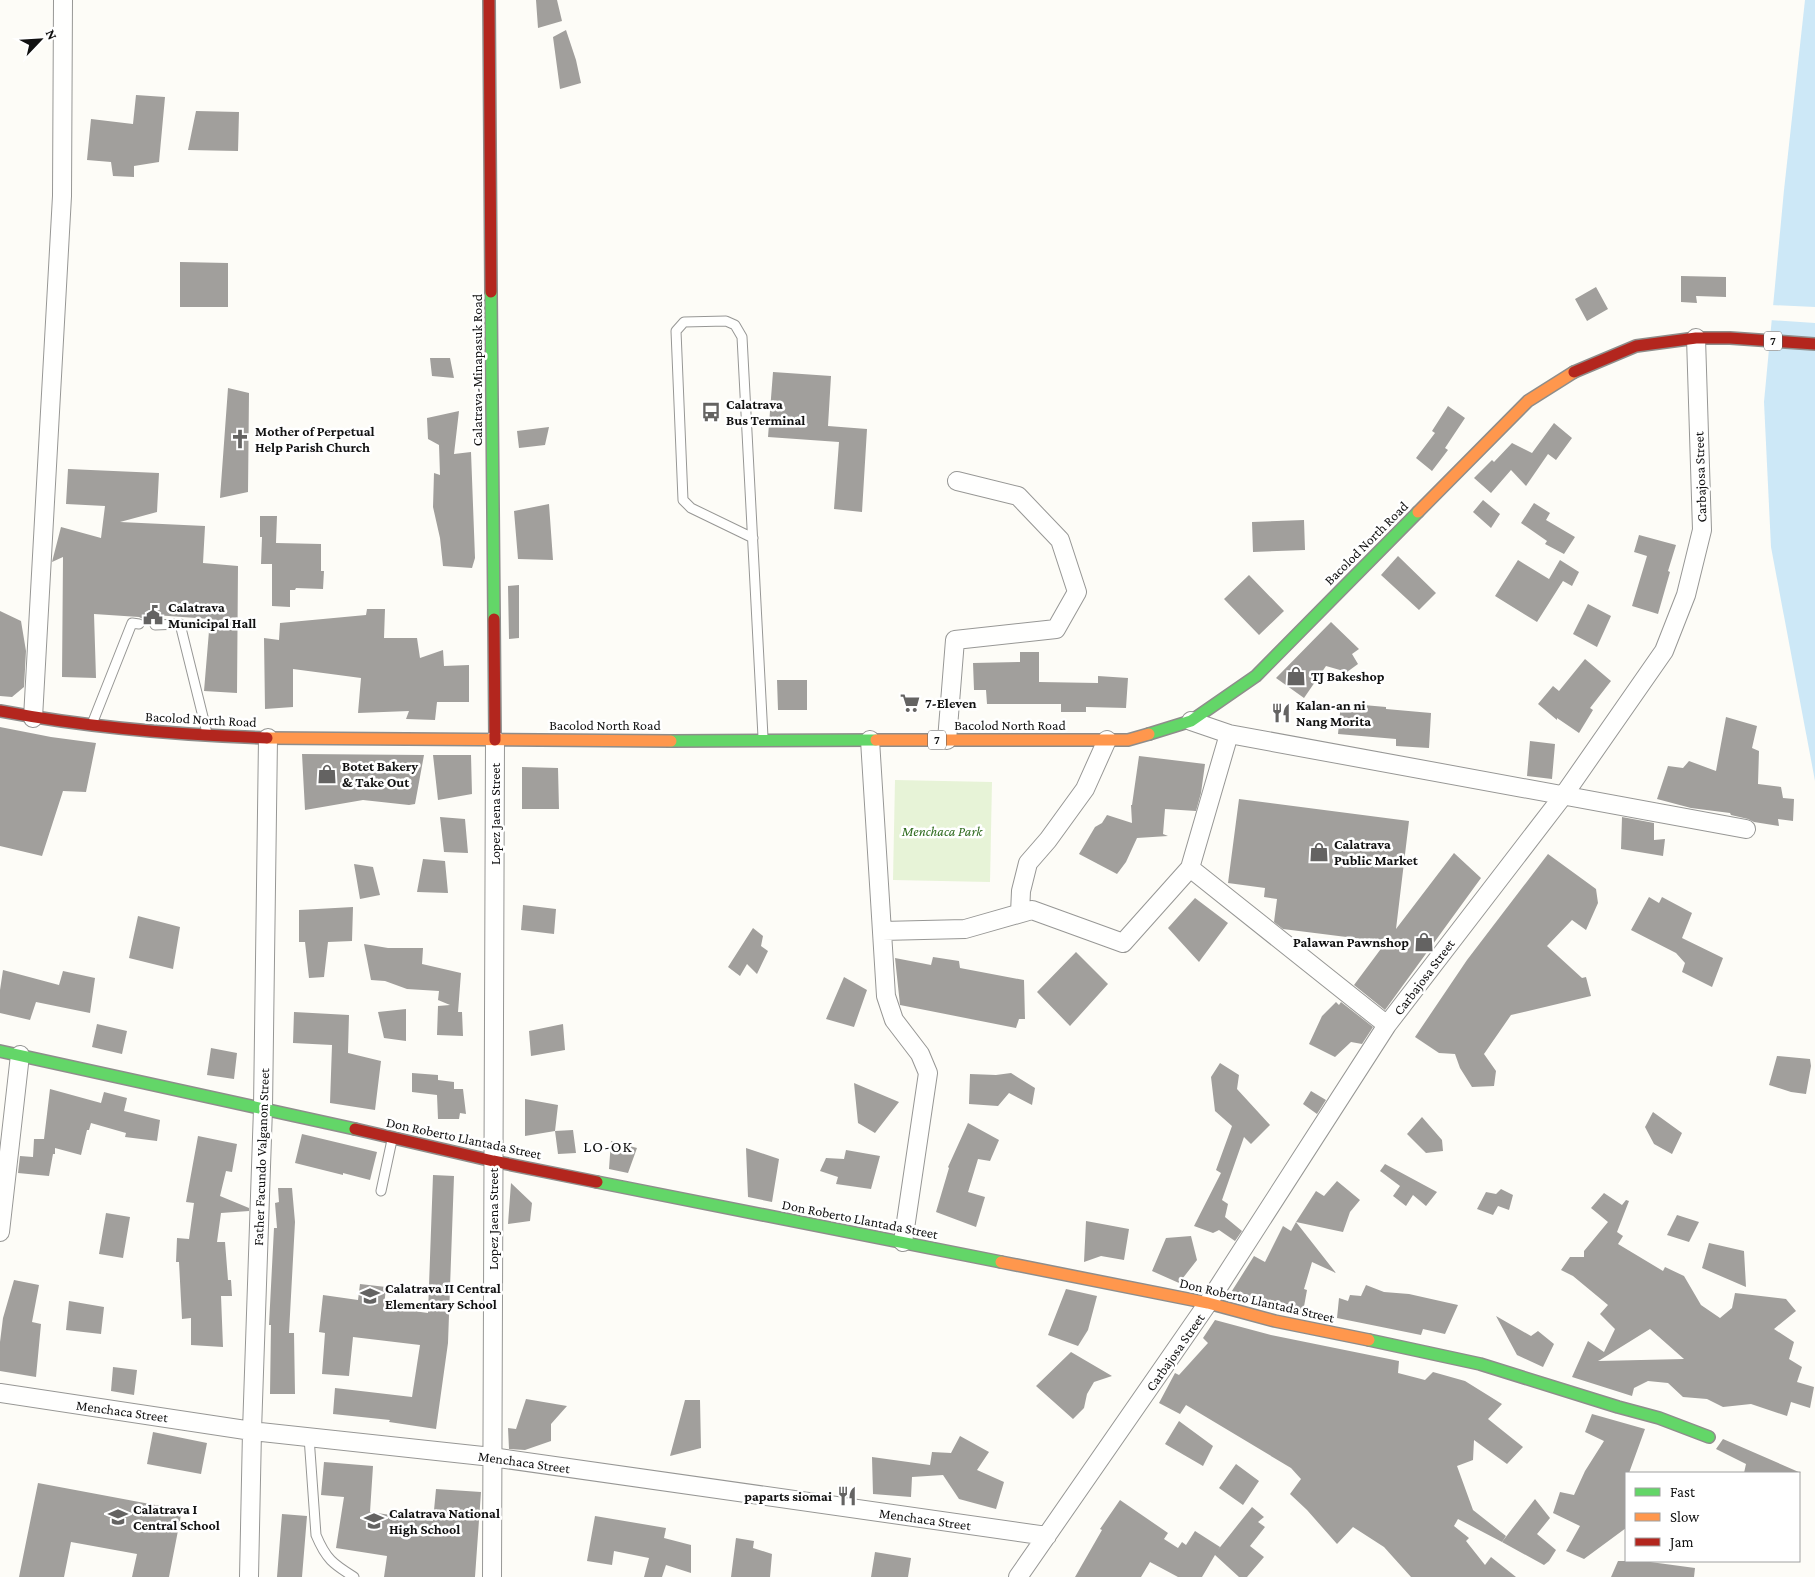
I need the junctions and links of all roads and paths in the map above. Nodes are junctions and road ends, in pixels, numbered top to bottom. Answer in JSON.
{"nodes":[{"id":1,"x":63,"y":0,"type":"edge"},
{"id":2,"x":489,"y":0,"type":"edge"},
{"id":3,"x":1696,"y":338,"type":"junction"},
{"id":4,"x":1815,"y":344,"type":"edge"},
{"id":5,"x":957,"y":481,"type":"dead end"},
{"id":6,"x":752,"y":538,"type":"junction"},
{"id":7,"x":139,"y":624,"type":"dead end"},
{"id":8,"x":155,"y":625,"type":"dead end"},
{"id":9,"x":0,"y":711,"type":"edge"},
{"id":10,"x":33,"y":718,"type":"junction"},
{"id":11,"x":1191,"y":721,"type":"junction"},
{"id":12,"x":91,"y":727,"type":"junction"},
{"id":13,"x":1229,"y":734,"type":"junction"},
{"id":14,"x":208,"y":737,"type":"junction"},
{"id":15,"x":268,"y":738,"type":"junction"},
{"id":16,"x":495,"y":740,"type":"junction"},
{"id":17,"x":763,"y":740,"type":"junction"},
{"id":18,"x":870,"y":740,"type":"junction"},
{"id":19,"x":947,"y":740,"type":"junction"},
{"id":20,"x":1107,"y":740,"type":"junction"},
{"id":21,"x":1563,"y":796,"type":"junction"},
{"id":22,"x":1746,"y":829,"type":"dead end"},
{"id":23,"x":1190,"y":868,"type":"junction"},
{"id":24,"x":1020,"y":914,"type":"junction"},
{"id":25,"x":882,"y":931,"type":"junction"},
{"id":26,"x":1387,"y":1025,"type":"junction"},
{"id":27,"x":0,"y":1051,"type":"edge"},
{"id":28,"x":20,"y":1056,"type":"junction"},
{"id":29,"x":263,"y":1108,"type":"junction"},
{"id":30,"x":392,"y":1138,"type":"junction"},
{"id":31,"x":493,"y":1160,"type":"junction"},
{"id":32,"x":381,"y":1191,"type":"dead end"},
{"id":33,"x":0,"y":1232,"type":"edge"},
{"id":34,"x":903,"y":1242,"type":"junction"},
{"id":35,"x":1208,"y":1303,"type":"junction"},
{"id":36,"x":0,"y":1393,"type":"edge"},
{"id":37,"x":252,"y":1431,"type":"junction"},
{"id":38,"x":309,"y":1437,"type":"junction"},
{"id":39,"x":1709,"y":1437,"type":"dead end"},
{"id":40,"x":492,"y":1457,"type":"junction"},
{"id":41,"x":1047,"y":1536,"type":"junction"},
{"id":42,"x":248,"y":1577,"type":"edge"},
{"id":43,"x":354,"y":1577,"type":"edge"},
{"id":44,"x":492,"y":1577,"type":"edge"},
{"id":45,"x":1018,"y":1577,"type":"edge"}],
"edges":[{"from":1,"to":10,"type":"street"},
{"from":2,"to":16,"type":"main road","name":"Calatrava-Minapasuk Road"},
{"from":3,"to":4,"type":"main road","name":"Bacolod North Road","number":"7"},
{"from":3,"to":11,"type":"main road","name":"Bacolod North Road","number":"7"},
{"from":3,"to":21,"type":"street","name":"Carbajosa Street"},
{"from":5,"to":19,"type":"street"},
{"from":6,"to":6,"type":"lane"},
{"from":6,"to":17,"type":"lane"},
{"from":7,"to":12,"type":"lane"},
{"from":8,"to":14,"type":"lane"},
{"from":9,"to":10,"type":"main road","name":"Bacolod North Road","number":"7"},
{"from":10,"to":12,"type":"main road","name":"Bacolod North Road","number":"7"},
{"from":11,"to":13,"type":"street"},
{"from":11,"to":20,"type":"main road","name":"Bacolod North Road","number":"7"},
{"from":12,"to":14,"type":"main road","name":"Bacolod North Road","number":"7"},
{"from":13,"to":21,"type":"street"},
{"from":13,"to":23,"type":"street"},
{"from":14,"to":15,"type":"main road","name":"Bacolod North Road","number":"7"},
{"from":15,"to":16,"type":"main road","name":"Bacolod North Road","number":"7"},
{"from":15,"to":29,"type":"street","name":"Father Facundo Valganon Street"},
{"from":16,"to":17,"type":"main road","name":"Bacolod North Road","number":"7"},
{"from":16,"to":31,"type":"street","name":"Lopez Jaena Street"},
{"from":17,"to":18,"type":"main road","name":"Bacolod North Road","number":"7"},
{"from":18,"to":19,"type":"main road","name":"Bacolod North Road","number":"7"},
{"from":18,"to":25,"type":"street"},
{"from":19,"to":20,"type":"main road","name":"Bacolod North Road","number":"7"},
{"from":20,"to":24,"type":"street"},
{"from":21,"to":22,"type":"street"},
{"from":21,"to":26,"type":"street","name":"Carbajosa Street"},
{"from":23,"to":24,"type":"street"},
{"from":23,"to":26,"type":"street"},
{"from":24,"to":25,"type":"street"},
{"from":25,"to":34,"type":"street"},
{"from":26,"to":35,"type":"street","name":"Carbajosa Street"},
{"from":27,"to":28,"type":"main road","name":"Don Roberto Llantada Street"},
{"from":28,"to":29,"type":"main road","name":"Don Roberto Llantada Street"},
{"from":28,"to":33,"type":"street"},
{"from":29,"to":30,"type":"main road","name":"Don Roberto Llantada Street"},
{"from":29,"to":37,"type":"street","name":"Father Facundo Valganon Street"},
{"from":30,"to":31,"type":"main road","name":"Don Roberto Llantada Street"},
{"from":30,"to":32,"type":"lane"},
{"from":31,"to":34,"type":"main road","name":"Don Roberto Llantada Street"},
{"from":31,"to":40,"type":"street","name":"Lopez Jaena Street"},
{"from":34,"to":35,"type":"main road","name":"Don Roberto Llantada Street"},
{"from":35,"to":39,"type":"main road","name":"Don Roberto Llantada Street"},
{"from":35,"to":41,"type":"street","name":"Carbajosa Street"},
{"from":36,"to":37,"type":"street","name":"Menchaca Street"},
{"from":37,"to":38,"type":"street","name":"Menchaca Street"},
{"from":37,"to":42,"type":"street","name":"Father Facundo Valganon Street"},
{"from":38,"to":40,"type":"street","name":"Menchaca Street"},
{"from":38,"to":43,"type":"lane"},
{"from":40,"to":41,"type":"street","name":"Menchaca Street"},
{"from":40,"to":44,"type":"street","name":"Lopez Jaena Street"},
{"from":41,"to":45,"type":"street","name":"Carbajosa Street"}]}
